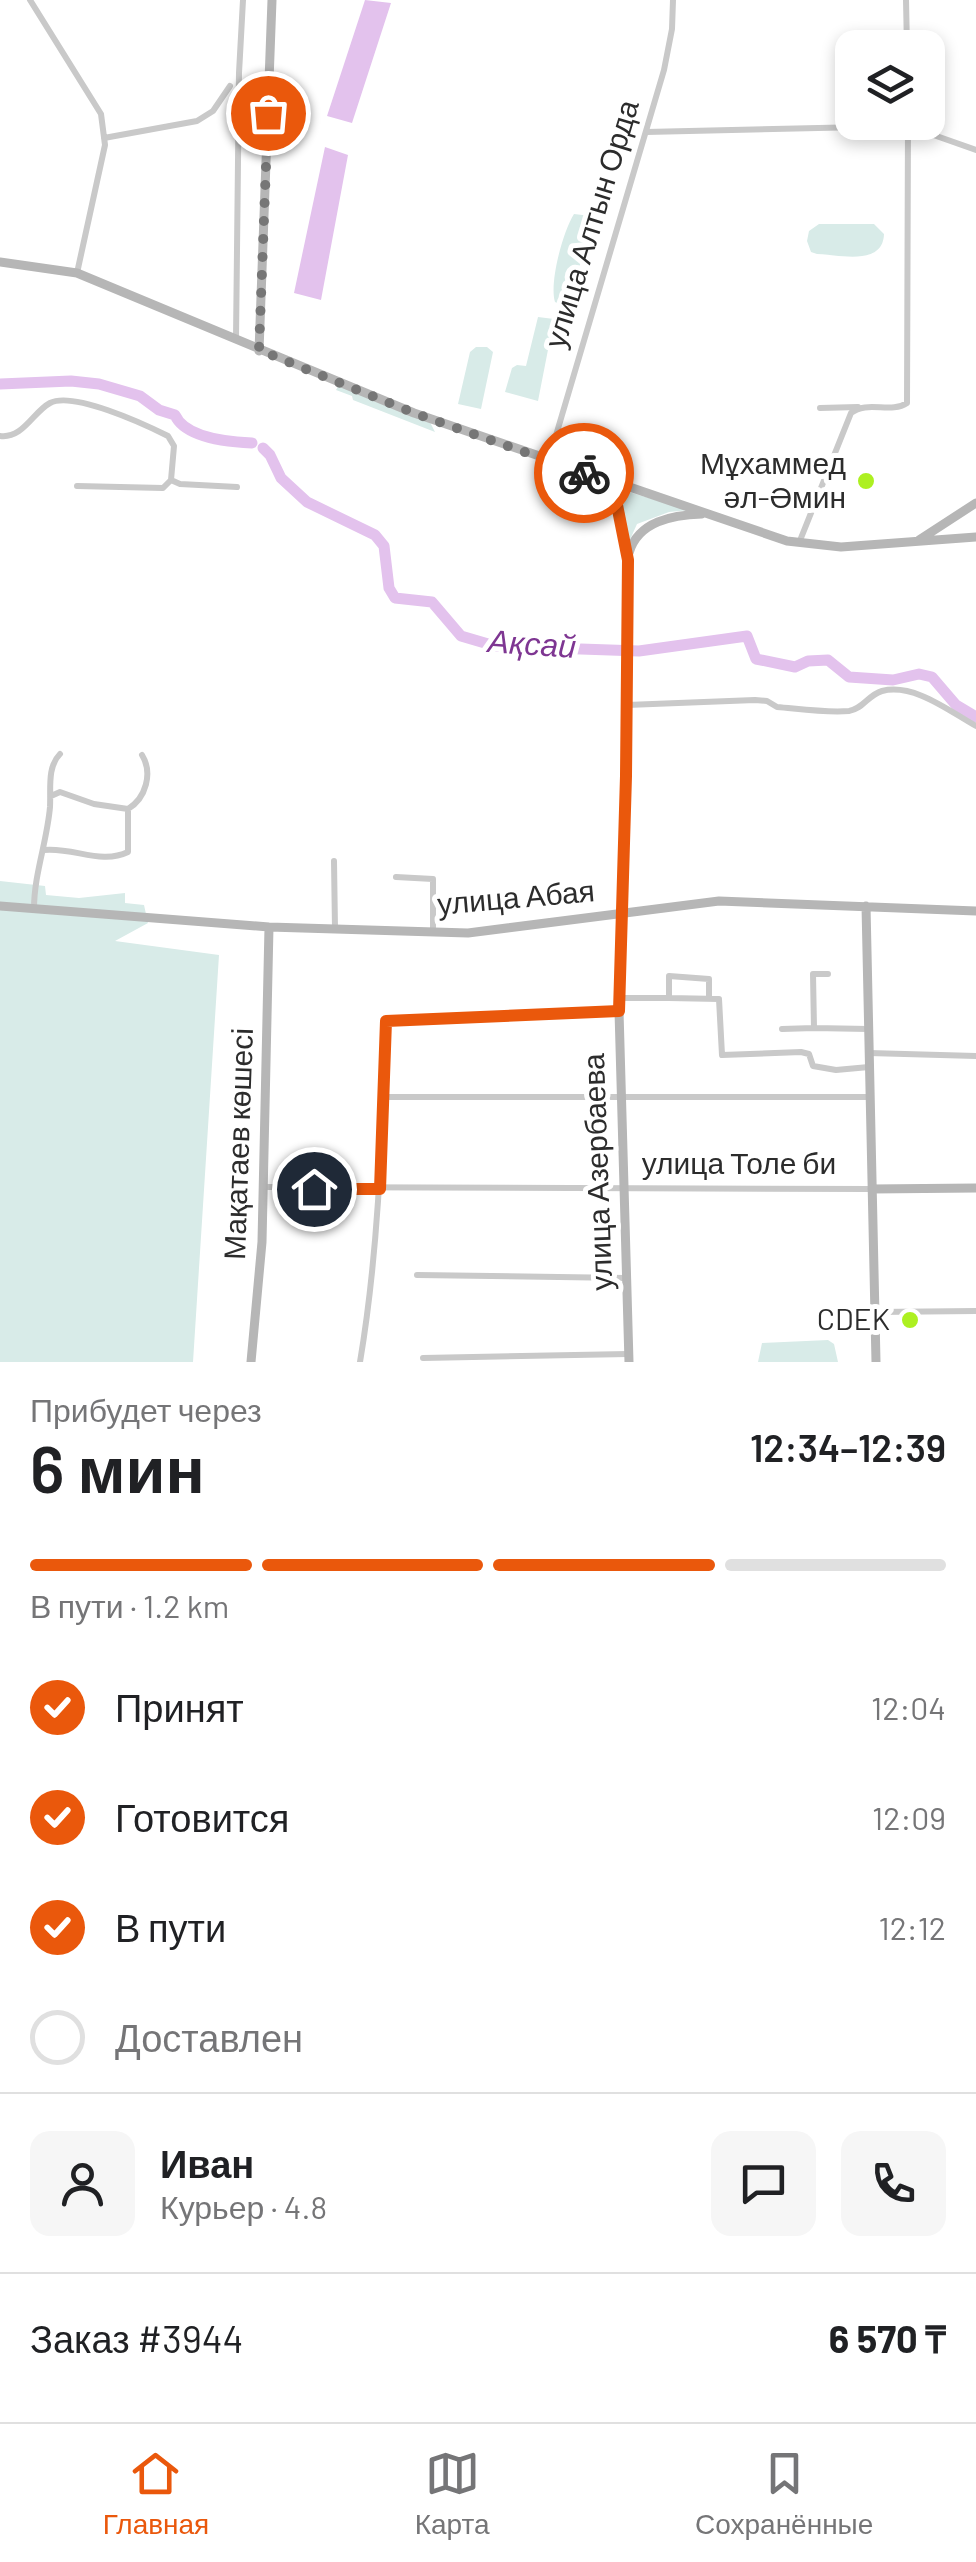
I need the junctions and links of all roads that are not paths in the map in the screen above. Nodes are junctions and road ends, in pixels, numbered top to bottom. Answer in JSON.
{"nodes":[{"id":1,"x":30,"y":0,"type":"edge"},
{"id":2,"x":243,"y":0,"type":"edge"},
{"id":3,"x":272,"y":0,"type":"edge"},
{"id":4,"x":673,"y":0,"type":"edge"},
{"id":5,"x":906,"y":0,"type":"edge"},
{"id":6,"x":907,"y":30,"type":"edge"},
{"id":7,"x":230,"y":86,"type":"dead end"},
{"id":8,"x":835,"y":126,"type":"edge"},
{"id":9,"x":646,"y":132,"type":"junction"},
{"id":10,"x":104,"y":138,"type":"junction"},
{"id":11,"x":945,"y":138,"type":"edge"},
{"id":12,"x":908,"y":140,"type":"edge"},
{"id":13,"x":976,"y":150,"type":"edge"},
{"id":14,"x":0,"y":262,"type":"edge"},
{"id":15,"x":77,"y":273,"type":"junction"},
{"id":16,"x":236,"y":341,"type":"junction"},
{"id":17,"x":259,"y":350,"type":"junction"},
{"id":18,"x":860,"y":407,"type":"junction"},
{"id":19,"x":820,"y":408,"type":"dead end"},
{"id":20,"x":0,"y":436,"type":"edge"},
{"id":21,"x":548,"y":461,"type":"junction"},
{"id":22,"x":171,"y":480,"type":"junction"},
{"id":23,"x":608,"y":481,"type":"junction"},
{"id":24,"x":77,"y":486,"type":"dead end"},
{"id":25,"x":237,"y":487,"type":"dead end"},
{"id":26,"x":976,"y":503,"type":"edge"},
{"id":27,"x":709,"y":513,"type":"junction"},
{"id":28,"x":976,"y":537,"type":"edge"},
{"id":29,"x":916,"y":541,"type":"junction"},
{"id":30,"x":798,"y":544,"type":"junction"},
{"id":31,"x":628,"y":560,"type":"junction"},
{"id":32,"x":627,"y":705,"type":"junction"},
{"id":33,"x":976,"y":726,"type":"edge"},
{"id":34,"x":60,"y":754,"type":"dead end"},
{"id":35,"x":142,"y":754,"type":"dead end"},
{"id":36,"x":50,"y":796,"type":"junction"},
{"id":37,"x":128,"y":809,"type":"junction"},
{"id":38,"x":44,"y":850,"type":"junction"},
{"id":39,"x":334,"y":861,"type":"dead end"},
{"id":40,"x":396,"y":876,"type":"dead end"},
{"id":41,"x":0,"y":906,"type":"edge"},
{"id":42,"x":866,"y":906,"type":"junction"},
{"id":43,"x":34,"y":909,"type":"junction"},
{"id":44,"x":976,"y":910,"type":"edge"},
{"id":45,"x":623,"y":913,"type":"junction"},
{"id":46,"x":269,"y":927,"type":"junction"},
{"id":47,"x":335,"y":929,"type":"junction"},
{"id":48,"x":434,"y":932,"type":"junction"},
{"id":49,"x":828,"y":974,"type":"dead end"},
{"id":50,"x":619,"y":998,"type":"junction"},
{"id":51,"x":669,"y":998,"type":"junction"},
{"id":52,"x":709,"y":998,"type":"junction"},
{"id":53,"x":619,"y":1011,"type":"junction"},
{"id":54,"x":814,"y":1028,"type":"junction"},
{"id":55,"x":868,"y":1029,"type":"junction"},
{"id":56,"x":782,"y":1030,"type":"dead end"},
{"id":57,"x":869,"y":1053,"type":"junction"},
{"id":58,"x":976,"y":1056,"type":"edge"},
{"id":59,"x":869,"y":1067,"type":"junction"},
{"id":60,"x":870,"y":1096,"type":"junction"},
{"id":61,"x":384,"y":1097,"type":"junction"},
{"id":62,"x":621,"y":1098,"type":"junction"},
{"id":63,"x":263,"y":1187,"type":"junction"},
{"id":64,"x":976,"y":1188,"type":"edge"},
{"id":65,"x":380,"y":1189,"type":"junction"},
{"id":66,"x":622,"y":1189,"type":"junction"},
{"id":67,"x":872,"y":1189,"type":"junction"},
{"id":68,"x":417,"y":1275,"type":"dead end"},
{"id":69,"x":626,"y":1278,"type":"junction"},
{"id":70,"x":976,"y":1311,"type":"edge"},
{"id":71,"x":875,"y":1312,"type":"junction"},
{"id":72,"x":423,"y":1358,"type":"dead end"},
{"id":73,"x":628,"y":1358,"type":"edge"},
{"id":74,"x":251,"y":1362,"type":"edge"},
{"id":75,"x":360,"y":1362,"type":"edge"},
{"id":76,"x":876,"y":1362,"type":"edge"}],
"edges":[{"from":1,"to":10,"type":"street"},
{"from":2,"to":16,"type":"street"},
{"from":3,"to":17,"type":"main road"},
{"from":4,"to":9,"type":"street","name":"улица Алтын Орда"},
{"from":5,"to":6,"type":"street"},
{"from":7,"to":10,"type":"street"},
{"from":8,"to":9,"type":"street"},
{"from":9,"to":21,"type":"street","name":"улица Алтын Орда"},
{"from":10,"to":15,"type":"street"},
{"from":11,"to":13,"type":"street"},
{"from":12,"to":18,"type":"street"},
{"from":14,"to":15,"type":"main road"},
{"from":15,"to":16,"type":"main road"},
{"from":16,"to":17,"type":"main road"},
{"from":17,"to":21,"type":"main road"},
{"from":18,"to":19,"type":"street"},
{"from":18,"to":30,"type":"street"},
{"from":20,"to":22,"type":"street"},
{"from":21,"to":23,"type":"main road"},
{"from":22,"to":24,"type":"street"},
{"from":22,"to":25,"type":"street"},
{"from":23,"to":27,"type":"main road"},
{"from":23,"to":31,"type":"main road","name":"улица Азербаева"},
{"from":26,"to":29,"type":"main road"},
{"from":27,"to":30,"type":"main road"},
{"from":27,"to":31,"type":"main road"},
{"from":28,"to":29,"type":"main road"},
{"from":29,"to":30,"type":"main road"},
{"from":31,"to":32,"type":"main road","name":"улица Азербаева"},
{"from":32,"to":33,"type":"street"},
{"from":32,"to":45,"type":"main road","name":"улица Азербаева"},
{"from":34,"to":36,"type":"street"},
{"from":35,"to":37,"type":"street"},
{"from":36,"to":37,"type":"street"},
{"from":36,"to":38,"type":"street"},
{"from":37,"to":38,"type":"street"},
{"from":38,"to":43,"type":"street"},
{"from":39,"to":47,"type":"street"},
{"from":40,"to":48,"type":"street"},
{"from":41,"to":43,"type":"main road","name":"улица Абая"},
{"from":42,"to":44,"type":"main road","name":"улица Абая"},
{"from":42,"to":45,"type":"main road","name":"улица Абая"},
{"from":42,"to":55,"type":"main road"},
{"from":43,"to":46,"type":"main road","name":"улица Абая"},
{"from":45,"to":48,"type":"main road","name":"улица Абая"},
{"from":45,"to":50,"type":"main road","name":"улица Азербаева"},
{"from":46,"to":47,"type":"main road","name":"улица Абая"},
{"from":46,"to":63,"type":"main road","name":"Мақатаев көшесі"},
{"from":47,"to":48,"type":"main road","name":"улица Абая"},
{"from":49,"to":54,"type":"street"},
{"from":50,"to":51,"type":"street"},
{"from":50,"to":53,"type":"main road","name":"улица Азербаева"},
{"from":51,"to":52,"type":"street"},
{"from":51,"to":52,"type":"street"},
{"from":52,"to":59,"type":"street"},
{"from":53,"to":61,"type":"street"},
{"from":53,"to":62,"type":"main road","name":"улица Азербаева"},
{"from":54,"to":55,"type":"street"},
{"from":54,"to":56,"type":"street"},
{"from":55,"to":57,"type":"main road"},
{"from":57,"to":58,"type":"street"},
{"from":57,"to":59,"type":"main road"},
{"from":59,"to":60,"type":"main road"},
{"from":60,"to":62,"type":"street"},
{"from":60,"to":67,"type":"main road"},
{"from":61,"to":62,"type":"street"},
{"from":61,"to":65,"type":"street"},
{"from":62,"to":66,"type":"main road","name":"улица Азербаева"},
{"from":63,"to":65,"type":"street","name":"улица Толе би"},
{"from":63,"to":74,"type":"main road","name":"Мақатаев көшесі"},
{"from":64,"to":67,"type":"main road","name":"улица Толе би"},
{"from":65,"to":66,"type":"street","name":"улица Толе би"},
{"from":65,"to":75,"type":"street"},
{"from":66,"to":67,"type":"street","name":"улица Толе би"},
{"from":66,"to":69,"type":"main road","name":"улица Азербаева"},
{"from":67,"to":71,"type":"main road"},
{"from":68,"to":69,"type":"street"},
{"from":69,"to":73,"type":"main road","name":"улица Азербаева"},
{"from":70,"to":71,"type":"street"},
{"from":71,"to":76,"type":"main road"},
{"from":72,"to":73,"type":"street"}]}
